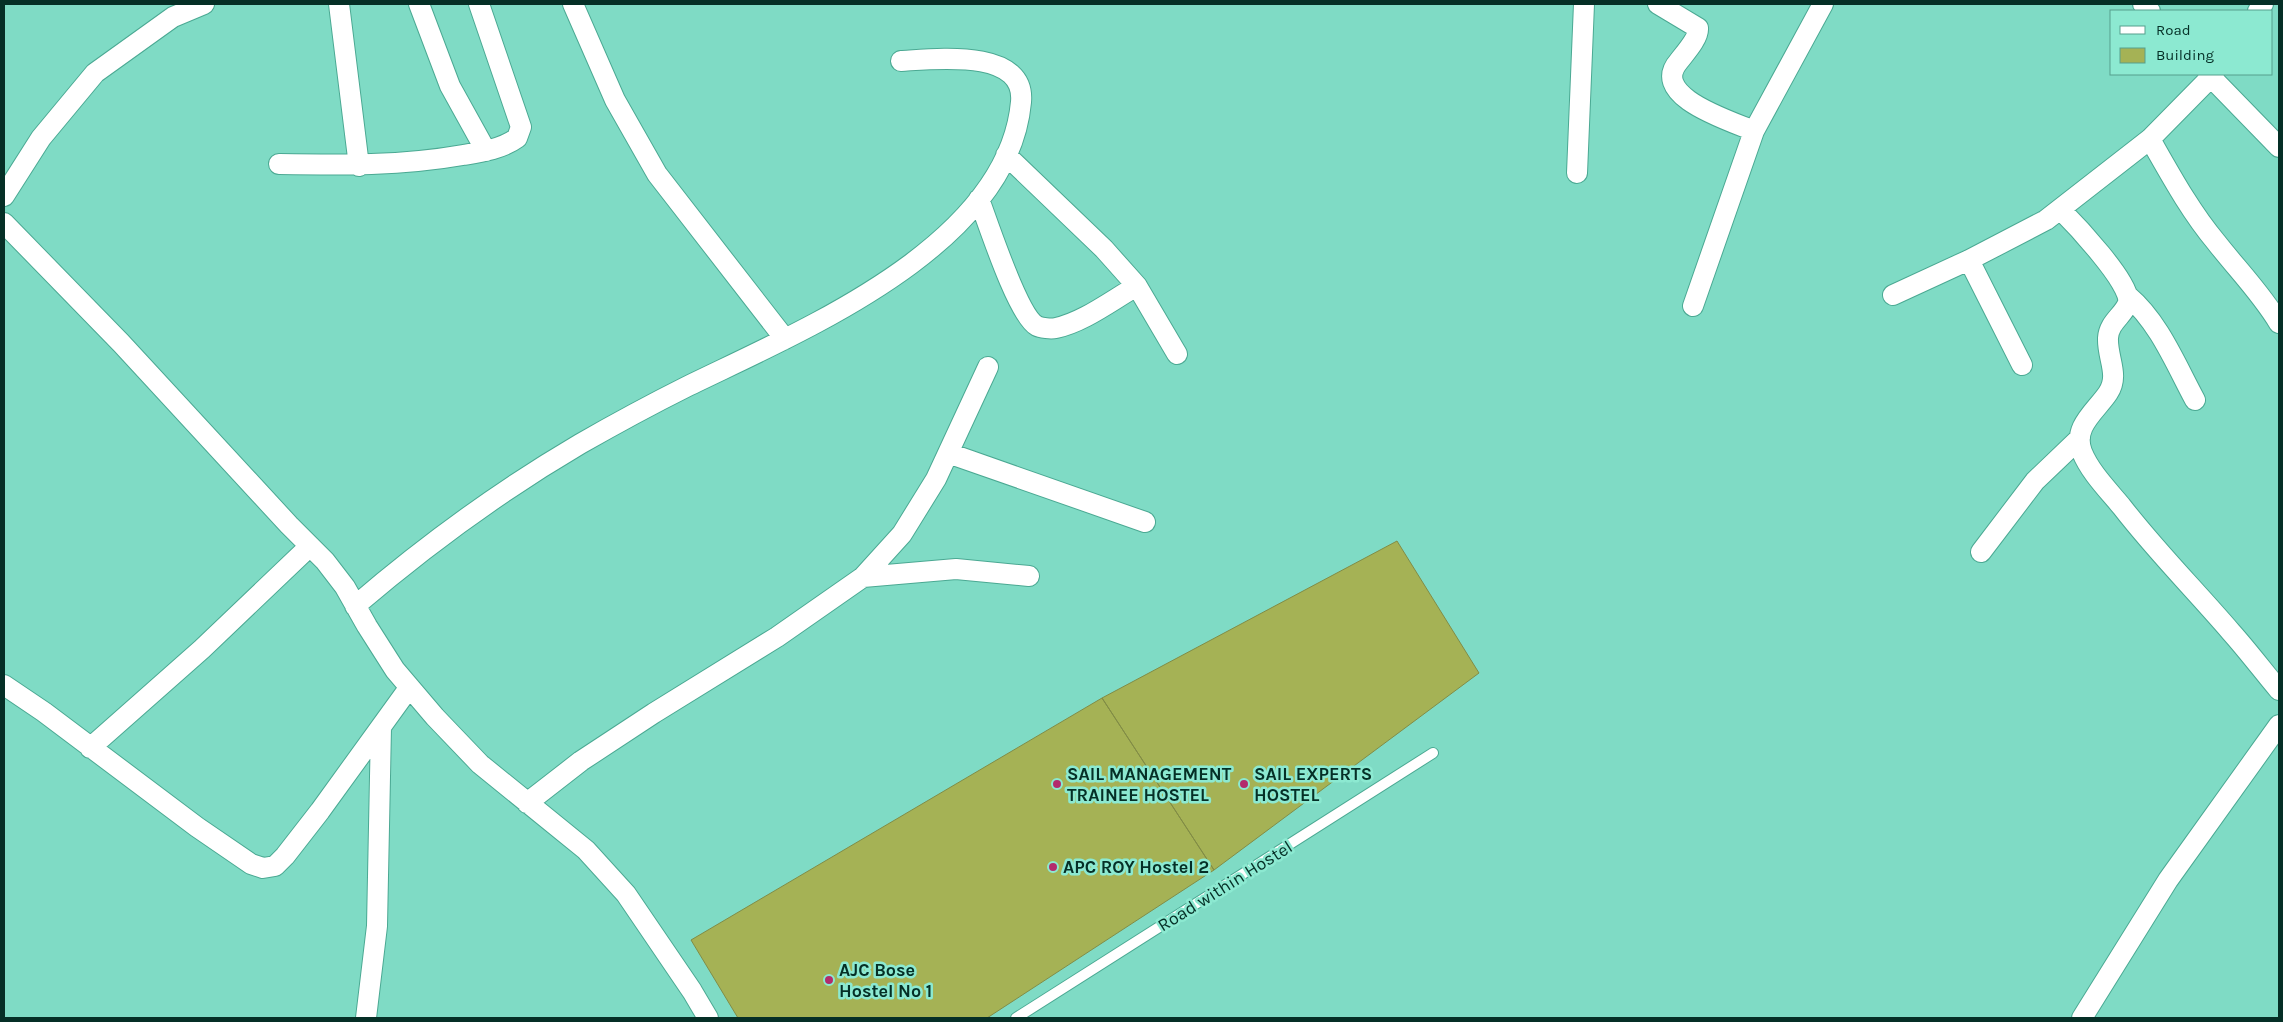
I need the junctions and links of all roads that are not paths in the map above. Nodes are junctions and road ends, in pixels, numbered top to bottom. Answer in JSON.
{"nodes":[{"id":1,"x":204,"y":4,"type":"edge"},
{"id":2,"x":338,"y":4,"type":"edge"},
{"id":3,"x":419,"y":4,"type":"edge"},
{"id":4,"x":479,"y":4,"type":"edge"},
{"id":5,"x":573,"y":4,"type":"edge"},
{"id":6,"x":1584,"y":4,"type":"edge"},
{"id":7,"x":1658,"y":4,"type":"edge"},
{"id":8,"x":1823,"y":4,"type":"edge"},
{"id":9,"x":900,"y":61,"type":"dead end"},
{"id":10,"x":2211,"y":75,"type":"edge"},
{"id":11,"x":1754,"y":131,"type":"junction"},
{"id":12,"x":2150,"y":139,"type":"junction"},
{"id":13,"x":2279,"y":147,"type":"edge"},
{"id":14,"x":486,"y":151,"type":"junction"},
{"id":15,"x":1006,"y":155,"type":"junction"},
{"id":16,"x":279,"y":164,"type":"dead end"},
{"id":17,"x":359,"y":166,"type":"junction"},
{"id":18,"x":1577,"y":173,"type":"dead end"},
{"id":19,"x":4,"y":196,"type":"edge"},
{"id":20,"x":979,"y":199,"type":"junction"},
{"id":21,"x":2060,"y":209,"type":"junction"},
{"id":22,"x":4,"y":223,"type":"edge"},
{"id":23,"x":1969,"y":260,"type":"junction"},
{"id":24,"x":1137,"y":286,"type":"junction"},
{"id":25,"x":1894,"y":295,"type":"dead end"},
{"id":26,"x":2128,"y":296,"type":"junction"},
{"id":27,"x":1693,"y":306,"type":"dead end"},
{"id":28,"x":2279,"y":323,"type":"edge"},
{"id":29,"x":785,"y":339,"type":"junction"},
{"id":30,"x":1177,"y":354,"type":"dead end"},
{"id":31,"x":2022,"y":365,"type":"dead end"},
{"id":32,"x":988,"y":367,"type":"dead end"},
{"id":33,"x":2195,"y":400,"type":"dead end"},
{"id":34,"x":2080,"y":438,"type":"junction"},
{"id":35,"x":948,"y":453,"type":"junction"},
{"id":36,"x":1145,"y":522,"type":"dead end"},
{"id":37,"x":310,"y":546,"type":"junction"},
{"id":38,"x":1981,"y":552,"type":"dead end"},
{"id":39,"x":1029,"y":576,"type":"dead end"},
{"id":40,"x":863,"y":577,"type":"junction"},
{"id":41,"x":355,"y":606,"type":"junction"},
{"id":42,"x":4,"y":685,"type":"edge"},
{"id":43,"x":409,"y":688,"type":"junction"},
{"id":44,"x":2279,"y":690,"type":"edge"},
{"id":45,"x":2279,"y":725,"type":"edge"},
{"id":46,"x":381,"y":727,"type":"junction"},
{"id":47,"x":90,"y":748,"type":"junction"},
{"id":48,"x":1433,"y":753,"type":"dead end"},
{"id":49,"x":527,"y":802,"type":"junction"},
{"id":50,"x":366,"y":1018,"type":"edge"},
{"id":51,"x":708,"y":1018,"type":"edge"},
{"id":52,"x":1016,"y":1018,"type":"edge"},
{"id":53,"x":2082,"y":1018,"type":"edge"}],
"edges":[{"from":1,"to":19,"type":"street"},
{"from":2,"to":17,"type":"street"},
{"from":3,"to":14,"type":"street"},
{"from":4,"to":14,"type":"street"},
{"from":5,"to":29,"type":"street"},
{"from":6,"to":18,"type":"street"},
{"from":7,"to":11,"type":"street"},
{"from":8,"to":11,"type":"street"},
{"from":9,"to":15,"type":"street"},
{"from":10,"to":12,"type":"street"},
{"from":10,"to":13,"type":"street"},
{"from":11,"to":27,"type":"street"},
{"from":12,"to":21,"type":"street"},
{"from":12,"to":28,"type":"street"},
{"from":14,"to":17,"type":"street"},
{"from":15,"to":20,"type":"street"},
{"from":15,"to":24,"type":"street"},
{"from":16,"to":17,"type":"street"},
{"from":20,"to":24,"type":"street"},
{"from":20,"to":29,"type":"street"},
{"from":21,"to":23,"type":"street"},
{"from":21,"to":26,"type":"street"},
{"from":22,"to":37,"type":"street"},
{"from":23,"to":25,"type":"street"},
{"from":23,"to":31,"type":"street"},
{"from":24,"to":30,"type":"street"},
{"from":26,"to":33,"type":"street"},
{"from":26,"to":34,"type":"street"},
{"from":29,"to":41,"type":"street"},
{"from":32,"to":35,"type":"street"},
{"from":34,"to":38,"type":"street"},
{"from":34,"to":44,"type":"street"},
{"from":35,"to":36,"type":"street"},
{"from":35,"to":40,"type":"street"},
{"from":37,"to":41,"type":"street"},
{"from":37,"to":47,"type":"street"},
{"from":39,"to":40,"type":"street"},
{"from":40,"to":49,"type":"street"},
{"from":41,"to":43,"type":"street"},
{"from":42,"to":47,"type":"street"},
{"from":43,"to":46,"type":"street"},
{"from":43,"to":49,"type":"street"},
{"from":45,"to":53,"type":"street"},
{"from":46,"to":47,"type":"street"},
{"from":46,"to":50,"type":"street"},
{"from":48,"to":52,"type":"lane","name":"Road within Hostel"},
{"from":49,"to":51,"type":"street"}]}
